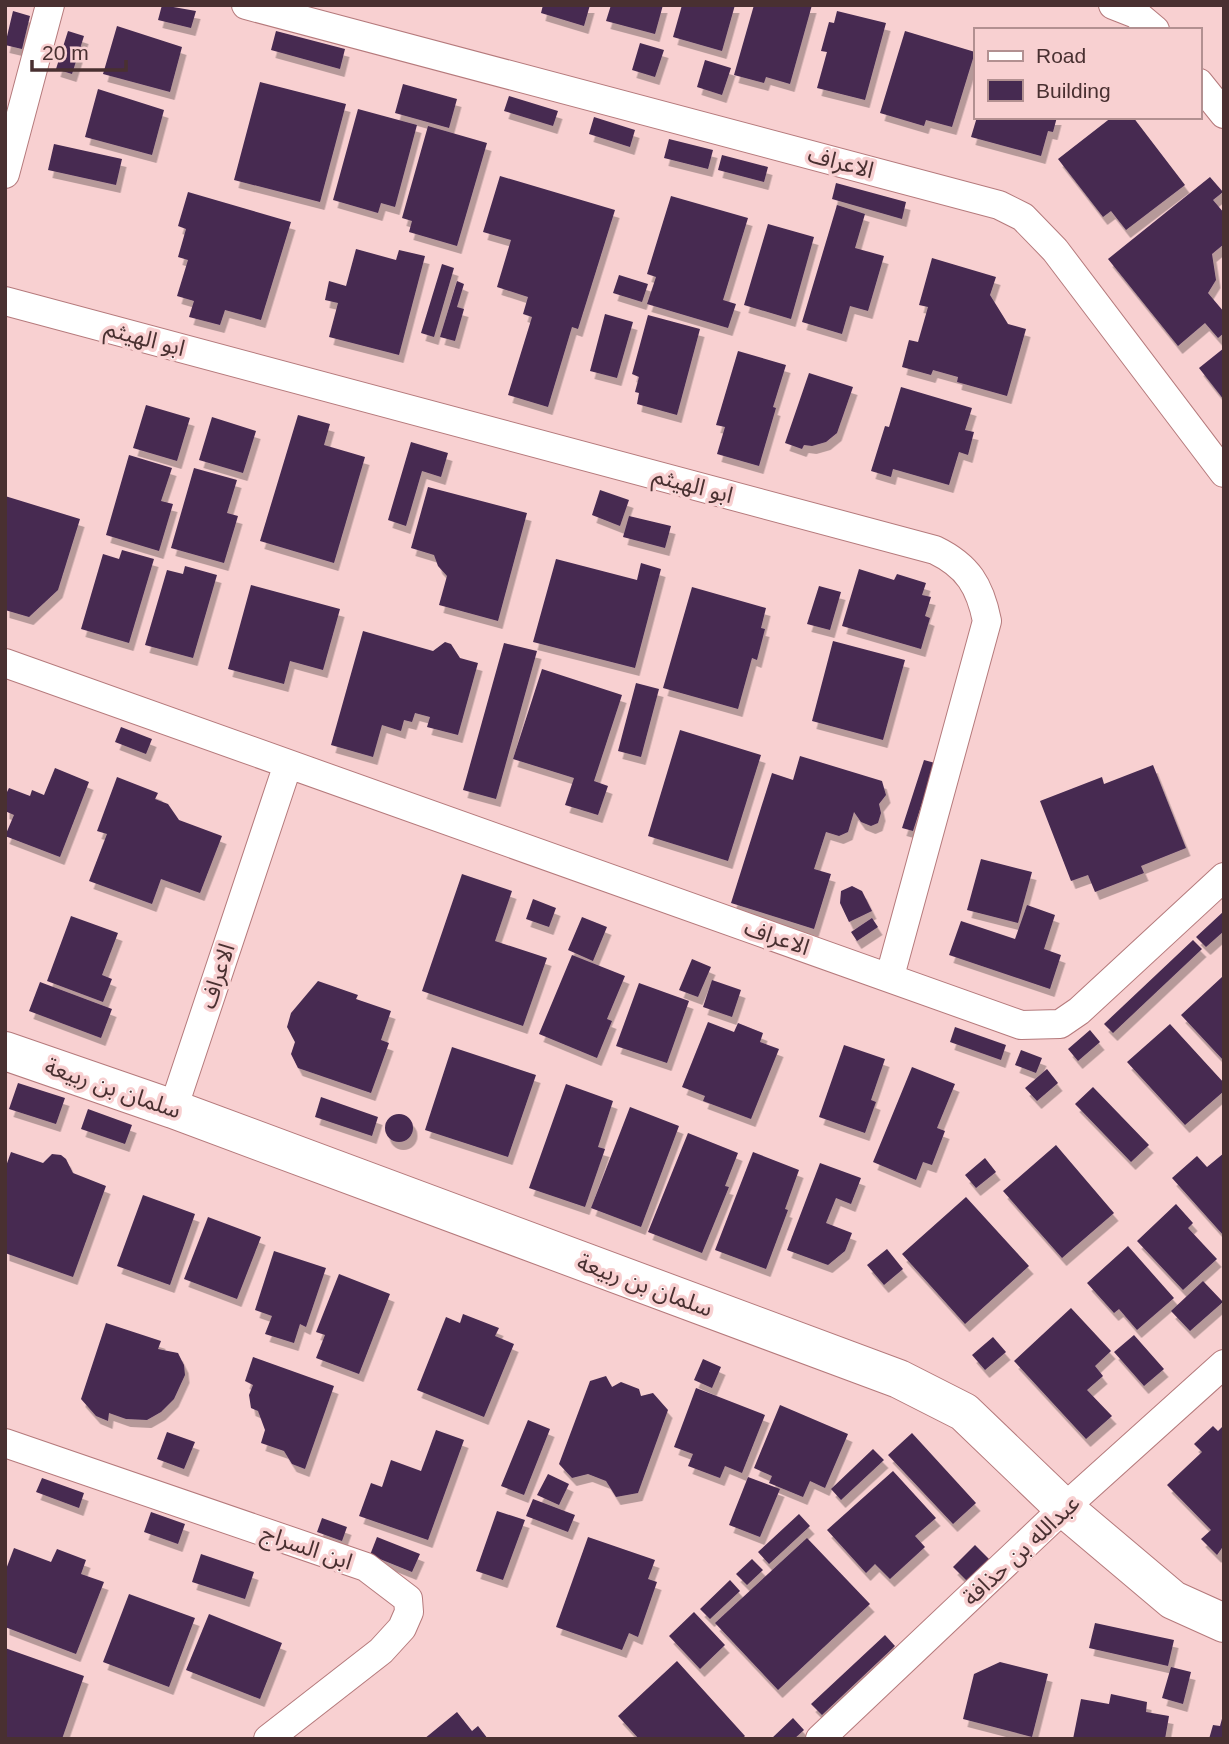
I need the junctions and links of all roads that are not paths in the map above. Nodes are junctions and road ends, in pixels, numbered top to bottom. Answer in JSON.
{"nodes":[{"id":1,"x":50,"y":5,"type":"edge"},
{"id":2,"x":246,"y":5,"type":"edge"},
{"id":3,"x":1113,"y":5,"type":"edge"},
{"id":4,"x":346,"y":17,"type":"edge"},
{"id":5,"x":1153,"y":28,"type":"edge"},
{"id":6,"x":1201,"y":85,"type":"edge"},
{"id":7,"x":1224,"y":114,"type":"edge"},
{"id":8,"x":5,"y":174,"type":"edge"},
{"id":9,"x":5,"y":301,"type":"edge"},
{"id":10,"x":1224,"y":473,"type":"edge"},
{"id":11,"x":5,"y":663,"type":"edge"},
{"id":12,"x":288,"y":764,"type":"junction"},
{"id":13,"x":1224,"y":877,"type":"edge"},
{"id":14,"x":890,"y":976,"type":"junction"},
{"id":15,"x":5,"y":1051,"type":"edge"},
{"id":16,"x":173,"y":1109,"type":"junction"},
{"id":17,"x":1224,"y":1364,"type":"edge"},
{"id":18,"x":5,"y":1443,"type":"edge"},
{"id":19,"x":1064,"y":1508,"type":"junction"},
{"id":20,"x":1224,"y":1623,"type":"edge"},
{"id":21,"x":268,"y":1739,"type":"edge"},
{"id":22,"x":820,"y":1739,"type":"edge"}],
"edges":[{"from":1,"to":8,"type":"street"},
{"from":2,"to":4,"type":"street","name":"الاعراف"},
{"from":3,"to":5,"type":"street"},
{"from":4,"to":10,"type":"street","name":"الاعراف"},
{"from":6,"to":7,"type":"street"},
{"from":9,"to":14,"type":"street","name":"ابو الهيثم"},
{"from":11,"to":12,"type":"street","name":"الاعراف"},
{"from":12,"to":14,"type":"street","name":"الاعراف"},
{"from":12,"to":16,"type":"street","name":"الاعراف"},
{"from":13,"to":14,"type":"street","name":"الاعراف"},
{"from":15,"to":16,"type":"street","name":"سلمان بن ربيعة"},
{"from":16,"to":19,"type":"street","name":"سلمان بن ربيعة"},
{"from":17,"to":19,"type":"street","name":"عبدالله بن حذافة"},
{"from":18,"to":21,"type":"street","name":"ابن السراج"},
{"from":19,"to":20,"type":"street","name":"سلمان بن ربيعة"},
{"from":19,"to":22,"type":"street","name":"عبدالله بن حذافة"}]}
